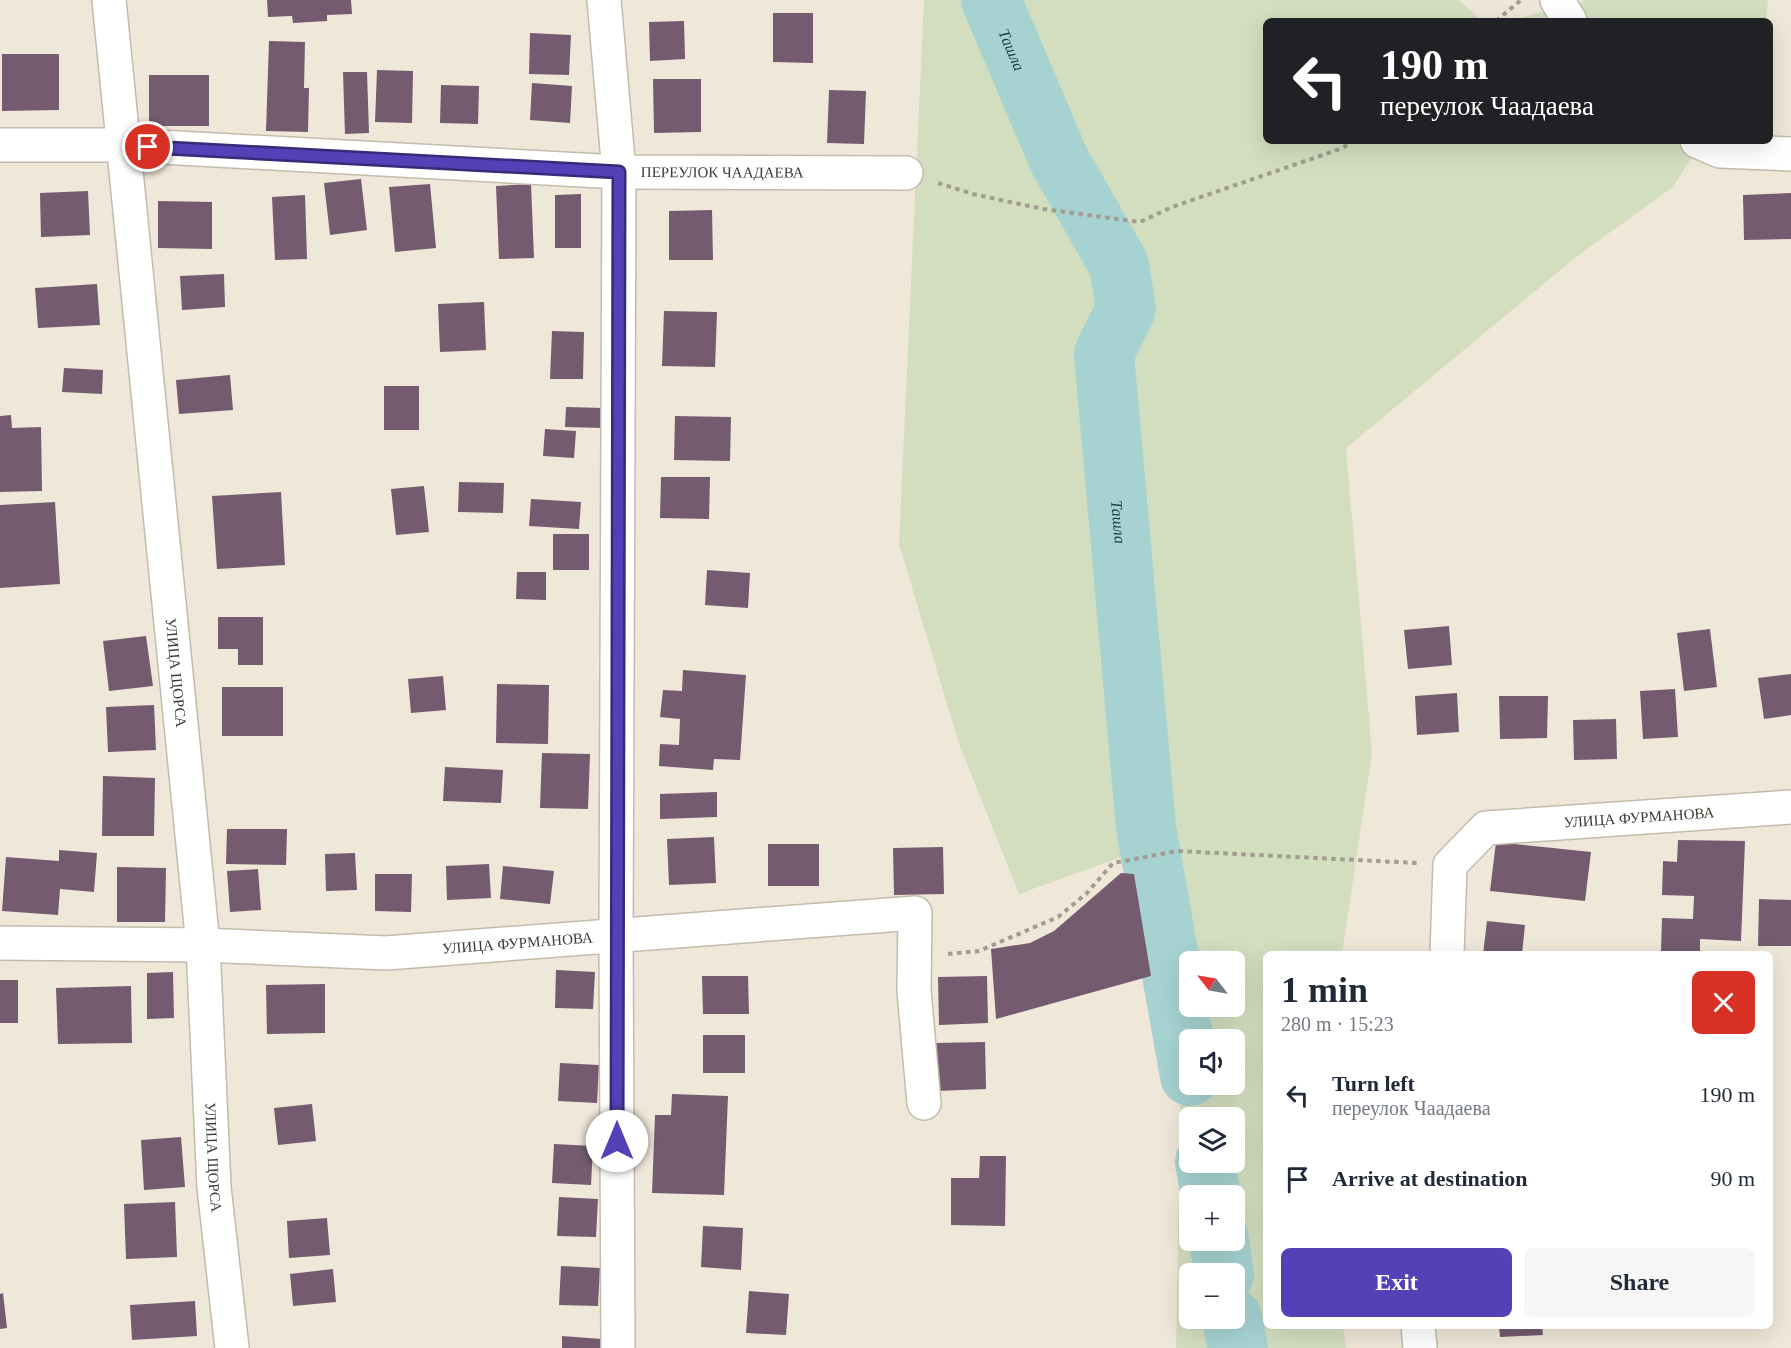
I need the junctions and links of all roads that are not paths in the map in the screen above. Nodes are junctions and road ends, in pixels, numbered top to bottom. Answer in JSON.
{"nodes":[{"id":1,"x":109,"y":0,"type":"edge"},
{"id":2,"x":604,"y":0,"type":"edge"},
{"id":3,"x":1557,"y":0,"type":"edge"},
{"id":4,"x":1568,"y":18,"type":"edge"},
{"id":5,"x":1704,"y":144,"type":"edge"},
{"id":6,"x":0,"y":145,"type":"edge"},
{"id":7,"x":125,"y":146,"type":"junction"},
{"id":8,"x":1791,"y":154,"type":"edge"},
{"id":9,"x":619,"y":172,"type":"junction"},
{"id":10,"x":906,"y":173,"type":"road end"},
{"id":11,"x":1791,"y":807,"type":"edge"},
{"id":12,"x":616,"y":935,"type":"junction"},
{"id":13,"x":0,"y":943,"type":"edge"},
{"id":14,"x":202,"y":945,"type":"junction"},
{"id":15,"x":1447,"y":951,"type":"edge"},
{"id":16,"x":924,"y":1104,"type":"dead end"},
{"id":17,"x":1418,"y":1329,"type":"edge"},
{"id":18,"x":232,"y":1348,"type":"edge"},
{"id":19,"x":618,"y":1348,"type":"edge"},
{"id":20,"x":1420,"y":1348,"type":"edge"}],
"edges":[{"from":1,"to":7,"type":"street","name":"УЛИЦА ЩОРСА"},
{"from":2,"to":9,"type":"street"},
{"from":3,"to":4,"type":"street"},
{"from":5,"to":8,"type":"street"},
{"from":6,"to":7,"type":"street","name":"ПЕРЕУЛОК ЧААДАЕВА"},
{"from":7,"to":9,"type":"street","name":"ПЕРЕУЛОК ЧААДАЕВА"},
{"from":7,"to":14,"type":"street","name":"УЛИЦА ЩОРСА"},
{"from":9,"to":10,"type":"street","name":"ПЕРЕУЛОК ЧААДАЕВА"},
{"from":9,"to":12,"type":"street"},
{"from":11,"to":15,"type":"street","name":"УЛИЦА ФУРМАНОВА"},
{"from":12,"to":14,"type":"street","name":"УЛИЦА ФУРМАНОВА"},
{"from":12,"to":16,"type":"street","name":"УЛИЦА ФУРМАНОВА"},
{"from":12,"to":19,"type":"street"},
{"from":13,"to":14,"type":"street","name":"УЛИЦА ФУРМАНОВА"},
{"from":14,"to":18,"type":"street","name":"УЛИЦА ЩОРСА"},
{"from":17,"to":20,"type":"street"}]}
